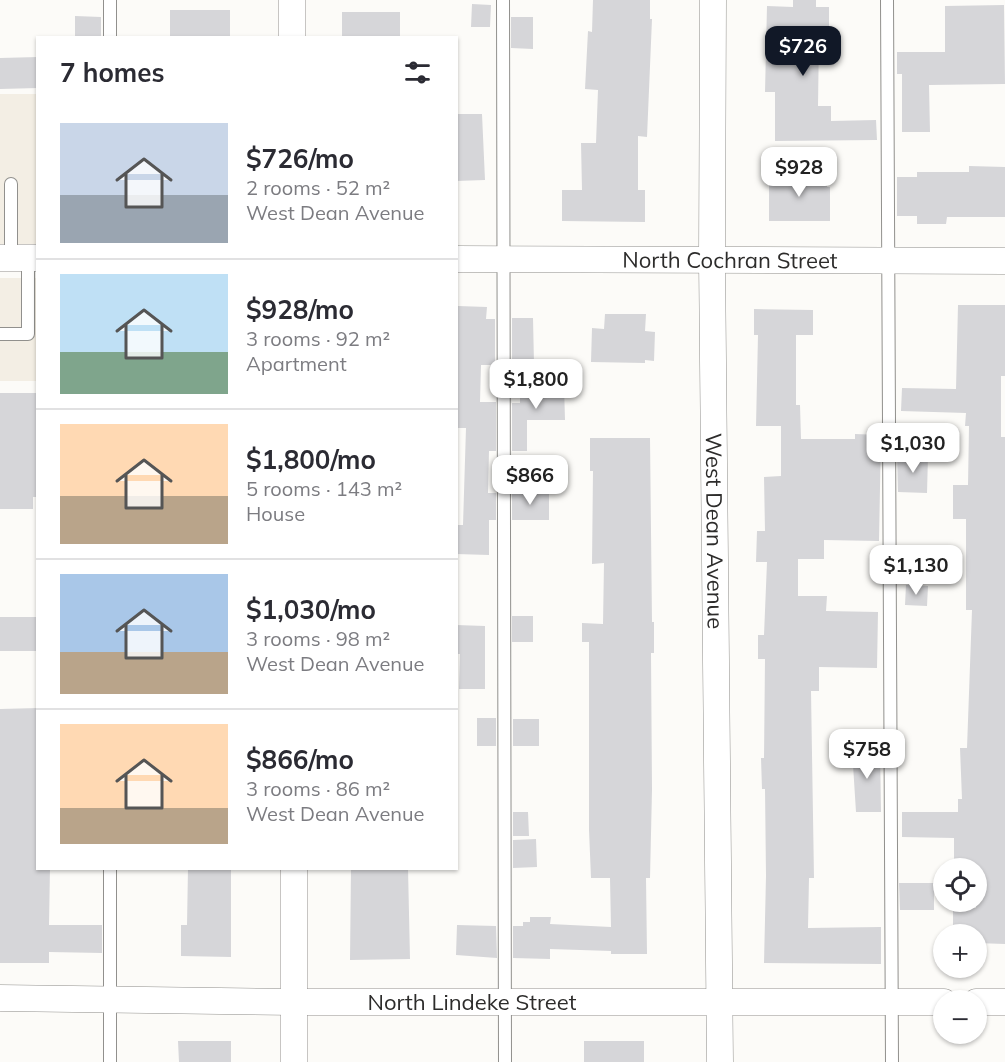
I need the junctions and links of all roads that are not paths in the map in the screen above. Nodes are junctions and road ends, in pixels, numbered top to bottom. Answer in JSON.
{"nodes":[{"id":1,"x":110,"y":0,"type":"edge"},
{"id":2,"x":292,"y":0,"type":"edge"},
{"id":3,"x":503,"y":0,"type":"edge"},
{"id":4,"x":713,"y":0,"type":"edge"},
{"id":5,"x":887,"y":0,"type":"edge"},
{"id":6,"x":110,"y":36,"type":"edge"},
{"id":7,"x":292,"y":36,"type":"edge"},
{"id":8,"x":11,"y":184,"type":"dead end"},
{"id":9,"x":19,"y":258,"type":"edge"},
{"id":10,"x":458,"y":259,"type":"edge"},
{"id":11,"x":504,"y":260,"type":"junction"},
{"id":12,"x":712,"y":260,"type":"junction"},
{"id":13,"x":886,"y":261,"type":"junction"},
{"id":14,"x":1005,"y":261,"type":"edge"},
{"id":15,"x":0,"y":334,"type":"edge"},
{"id":16,"x":110,"y":870,"type":"edge"},
{"id":17,"x":294,"y":870,"type":"edge"},
{"id":18,"x":0,"y":998,"type":"edge"},
{"id":19,"x":110,"y":999,"type":"junction"},
{"id":20,"x":505,"y":1000,"type":"junction"},
{"id":21,"x":294,"y":1002,"type":"junction"},
{"id":22,"x":721,"y":1002,"type":"junction"},
{"id":23,"x":933,"y":1002,"type":"edge"},
{"id":24,"x":987,"y":1002,"type":"edge"},
{"id":25,"x":1005,"y":1002,"type":"edge"},
{"id":26,"x":893,"y":1003,"type":"junction"},
{"id":27,"x":110,"y":1062,"type":"edge"},
{"id":28,"x":294,"y":1062,"type":"edge"},
{"id":29,"x":505,"y":1062,"type":"edge"},
{"id":30,"x":720,"y":1062,"type":"edge"},
{"id":31,"x":892,"y":1062,"type":"edge"}],
"edges":[{"from":1,"to":6,"type":"lane"},
{"from":2,"to":7,"type":"street"},
{"from":3,"to":11,"type":"lane"},
{"from":4,"to":12,"type":"street","name":"West Dean Avenue"},
{"from":5,"to":13,"type":"lane"},
{"from":8,"to":9,"type":"lane"},
{"from":9,"to":15,"type":"lane"},
{"from":10,"to":11,"type":"street","name":"North Cochran Street"},
{"from":11,"to":12,"type":"street","name":"North Cochran Street"},
{"from":11,"to":20,"type":"lane"},
{"from":12,"to":13,"type":"street","name":"North Cochran Street"},
{"from":12,"to":22,"type":"street","name":"West Dean Avenue"},
{"from":13,"to":14,"type":"street","name":"North Cochran Street"},
{"from":13,"to":26,"type":"lane"},
{"from":16,"to":19,"type":"lane"},
{"from":17,"to":21,"type":"street"},
{"from":18,"to":19,"type":"street","name":"North Lindeke Street"},
{"from":19,"to":21,"type":"street","name":"North Lindeke Street"},
{"from":19,"to":27,"type":"lane"},
{"from":20,"to":21,"type":"street","name":"North Lindeke Street"},
{"from":20,"to":22,"type":"street","name":"North Lindeke Street"},
{"from":20,"to":29,"type":"lane"},
{"from":21,"to":28,"type":"street"},
{"from":22,"to":26,"type":"street","name":"North Lindeke Street"},
{"from":22,"to":30,"type":"street","name":"West Dean Avenue"},
{"from":23,"to":26,"type":"street","name":"North Lindeke Street"},
{"from":24,"to":25,"type":"street"},
{"from":26,"to":31,"type":"lane"}]}
